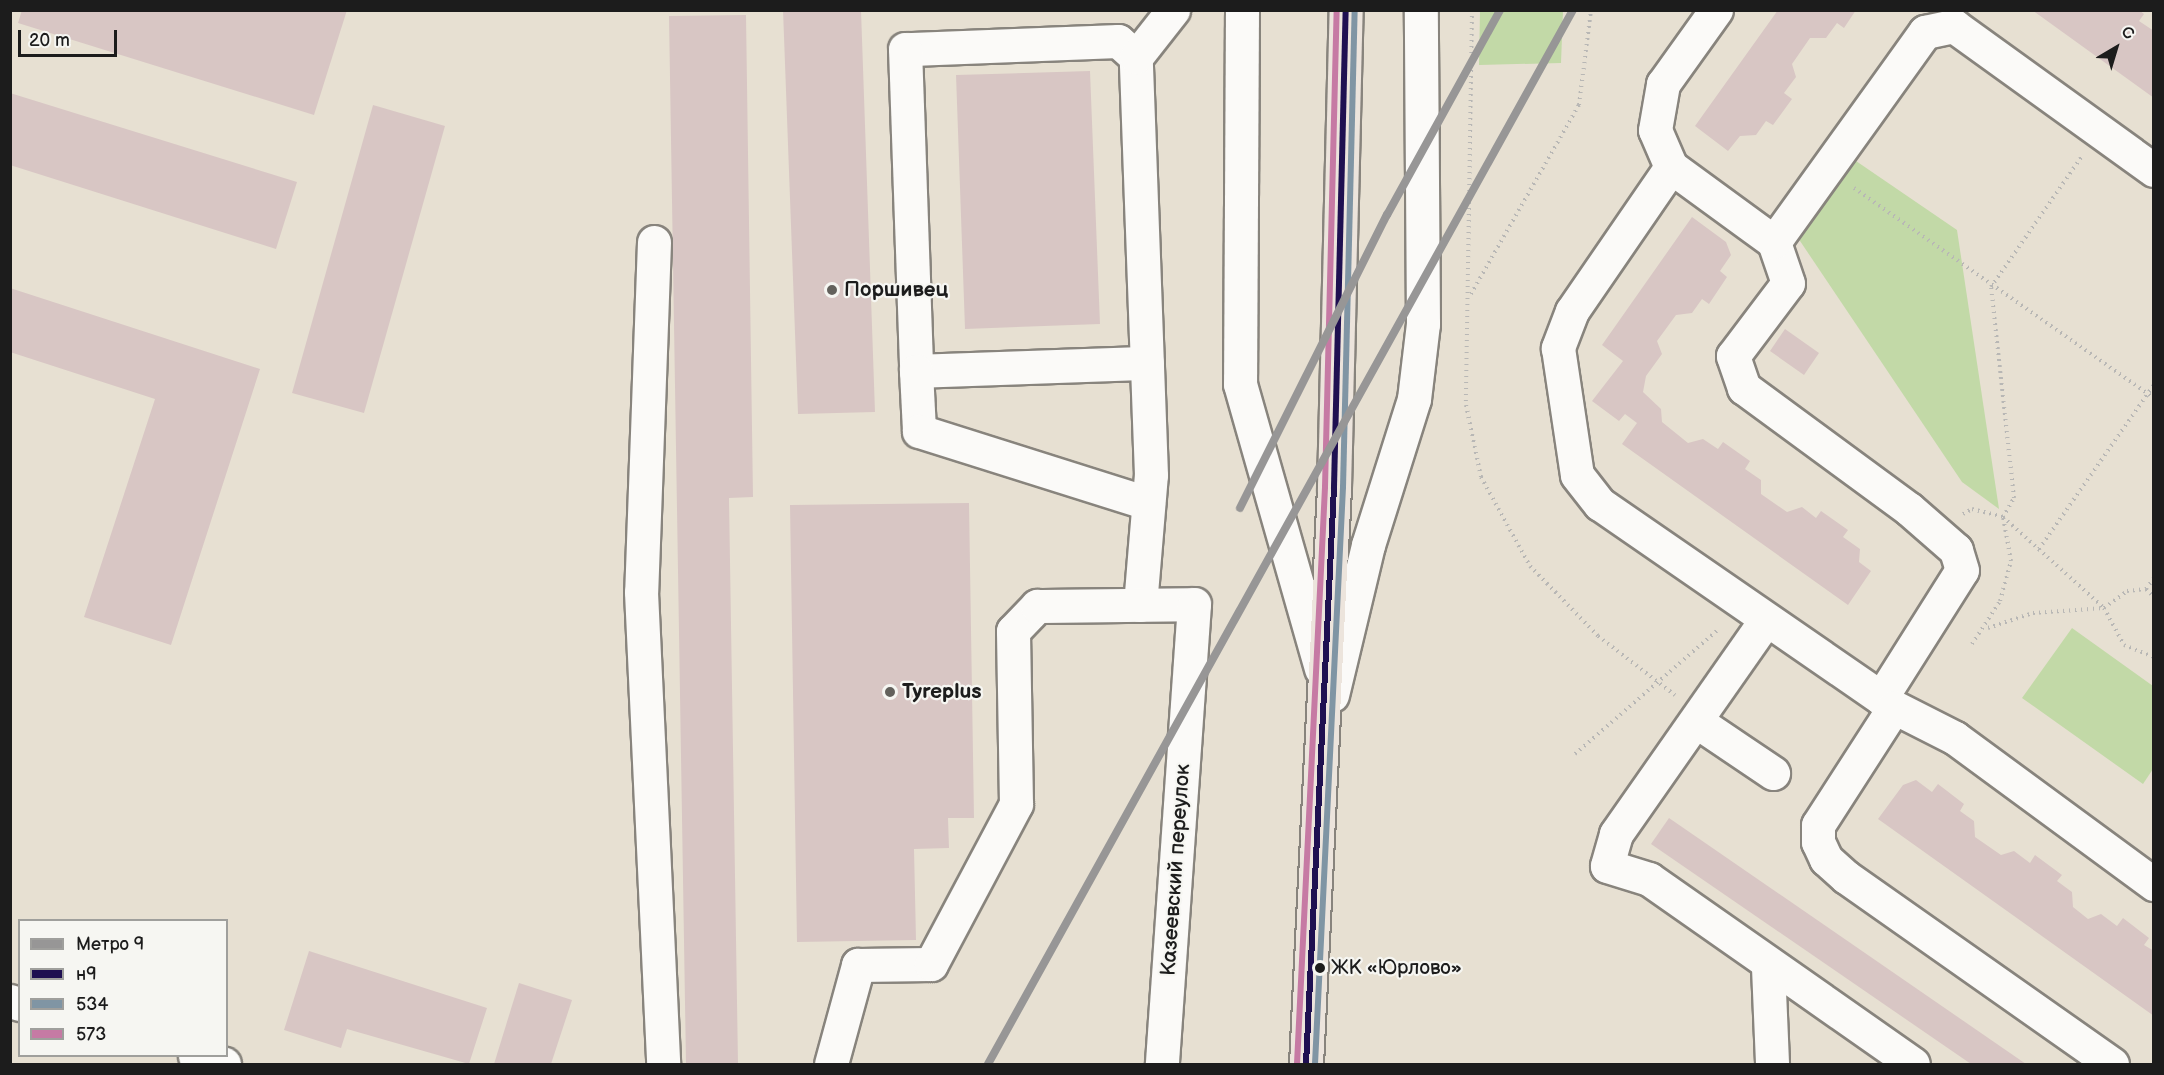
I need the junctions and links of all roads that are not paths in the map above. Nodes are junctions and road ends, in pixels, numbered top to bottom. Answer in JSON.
{"nodes":[{"id":1,"x":1173,"y":10,"type":"edge"},
{"id":2,"x":1242,"y":10,"type":"edge"},
{"id":3,"x":1346,"y":10,"type":"edge"},
{"id":4,"x":1421,"y":10,"type":"edge"},
{"id":5,"x":1716,"y":10,"type":"edge"},
{"id":6,"x":1136,"y":57,"type":"junction"},
{"id":7,"x":1671,"y":167,"type":"junction"},
{"id":8,"x":2154,"y":170,"type":"edge"},
{"id":9,"x":654,"y":242,"type":"dead end"},
{"id":10,"x":1774,"y":242,"type":"junction"},
{"id":11,"x":1147,"y":363,"type":"junction"},
{"id":12,"x":916,"y":371,"type":"junction"},
{"id":13,"x":1148,"y":504,"type":"junction"},
{"id":14,"x":1140,"y":605,"type":"junction"},
{"id":15,"x":1765,"y":621,"type":"junction"},
{"id":16,"x":1325,"y":688,"type":"junction"},
{"id":17,"x":1887,"y":702,"type":"junction"},
{"id":18,"x":1696,"y":721,"type":"junction"},
{"id":19,"x":1323,"y":735,"type":"junction"},
{"id":20,"x":1773,"y":773,"type":"dead end"},
{"id":21,"x":2154,"y":884,"type":"edge"},
{"id":22,"x":1768,"y":967,"type":"junction"},
{"id":23,"x":198,"y":1057,"type":"edge"},
{"id":24,"x":224,"y":1065,"type":"edge"},
{"id":25,"x":663,"y":1065,"type":"edge"},
{"id":26,"x":831,"y":1065,"type":"edge"},
{"id":27,"x":1162,"y":1065,"type":"edge"},
{"id":28,"x":1306,"y":1065,"type":"edge"},
{"id":29,"x":1772,"y":1065,"type":"edge"},
{"id":30,"x":1913,"y":1065,"type":"edge"},
{"id":31,"x":2112,"y":1065,"type":"edge"}],
"edges":[{"from":1,"to":6,"type":"street"},
{"from":2,"to":16,"type":"street"},
{"from":3,"to":16,"type":"main road"},
{"from":4,"to":19,"type":"street"},
{"from":5,"to":7,"type":"street"},
{"from":6,"to":11,"type":"street"},
{"from":6,"to":12,"type":"street"},
{"from":7,"to":10,"type":"street"},
{"from":7,"to":15,"type":"street"},
{"from":8,"to":10,"type":"street"},
{"from":9,"to":25,"type":"street"},
{"from":10,"to":17,"type":"street"},
{"from":11,"to":12,"type":"street"},
{"from":11,"to":13,"type":"street"},
{"from":12,"to":13,"type":"street"},
{"from":13,"to":14,"type":"street"},
{"from":14,"to":26,"type":"street"},
{"from":14,"to":27,"type":"street","name":"Казеевский переулок"},
{"from":15,"to":17,"type":"street"},
{"from":15,"to":18,"type":"street"},
{"from":16,"to":19,"type":"main road"},
{"from":17,"to":21,"type":"street"},
{"from":17,"to":31,"type":"street"},
{"from":18,"to":20,"type":"street"},
{"from":18,"to":22,"type":"street"},
{"from":19,"to":28,"type":"main road"},
{"from":22,"to":29,"type":"street"},
{"from":22,"to":30,"type":"street"},
{"from":23,"to":24,"type":"street"}]}
